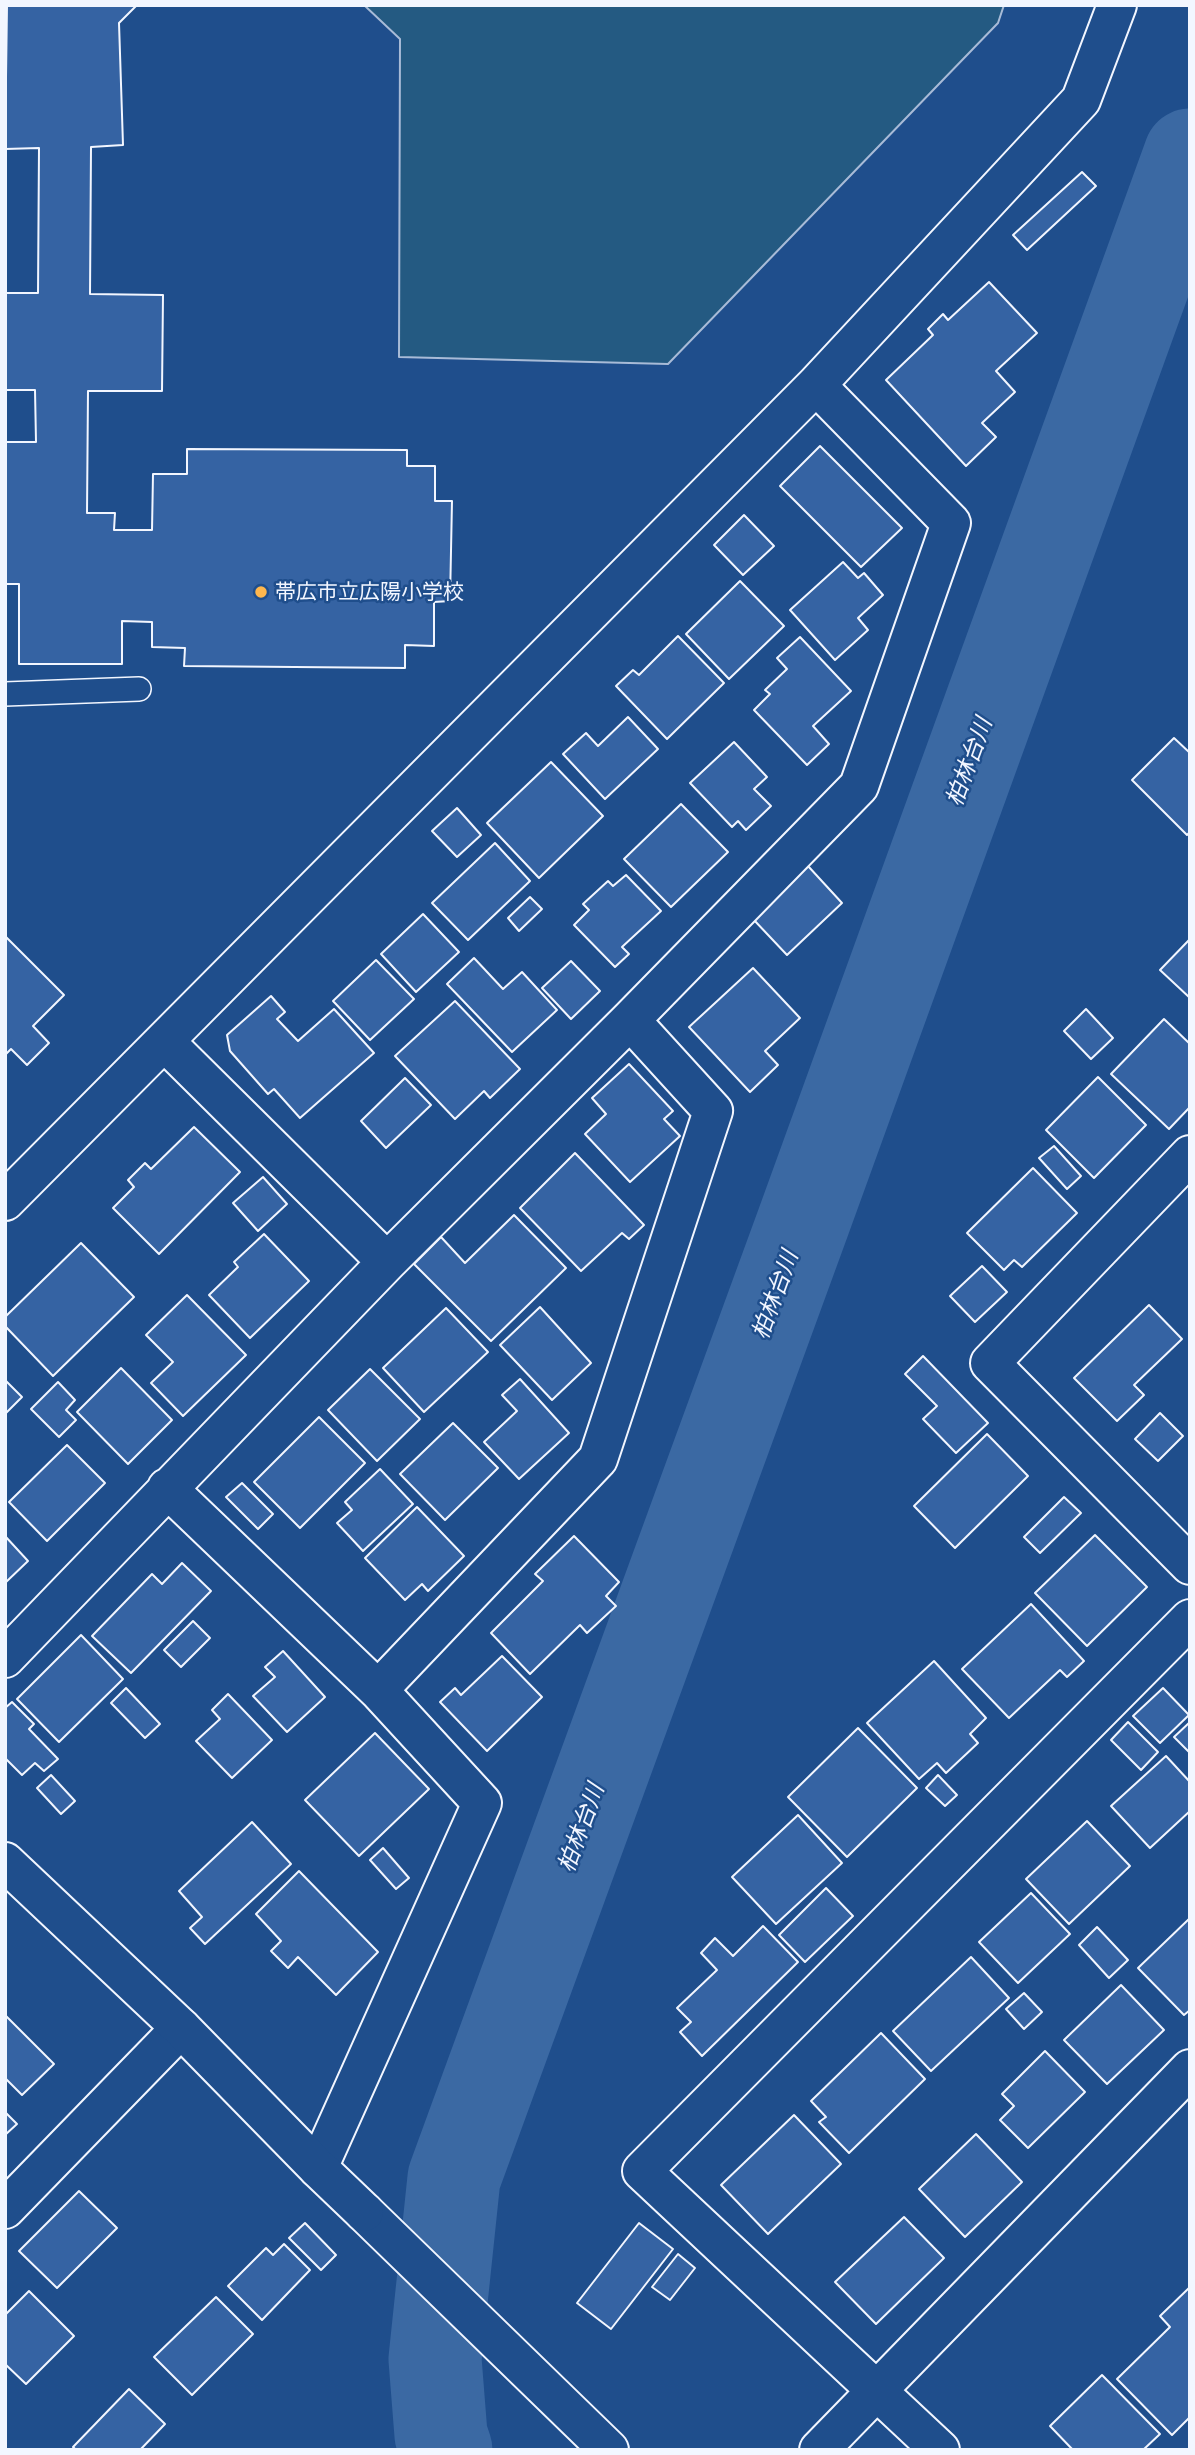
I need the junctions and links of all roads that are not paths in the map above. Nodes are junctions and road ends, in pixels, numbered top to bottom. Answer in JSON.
{"nodes":[{"id":1,"x":1117,"y":5,"type":"edge"},
{"id":2,"x":816,"y":386,"type":"junction"},
{"id":3,"x":139,"y":689,"type":"dead end"},
{"id":4,"x":5,"y":694,"type":"edge"},
{"id":5,"x":630,"y":1020,"type":"junction"},
{"id":6,"x":164,"y":1041,"type":"junction"},
{"id":7,"x":1190,"y":1155,"type":"edge"},
{"id":8,"x":5,"y":1202,"type":"edge"},
{"id":9,"x":387,"y":1262,"type":"junction"},
{"id":10,"x":167,"y":1488,"type":"junction"},
{"id":11,"x":1190,"y":1565,"type":"edge"},
{"id":12,"x":1190,"y":1619,"type":"edge"},
{"id":13,"x":5,"y":1658,"type":"edge"},
{"id":14,"x":378,"y":1690,"type":"junction"},
{"id":15,"x":5,"y":1862,"type":"edge"},
{"id":16,"x":181,"y":2028,"type":"junction"},
{"id":17,"x":1190,"y":2069,"type":"edge"},
{"id":18,"x":318,"y":2168,"type":"junction"},
{"id":19,"x":5,"y":2209,"type":"edge"},
{"id":20,"x":877,"y":2389,"type":"junction"},
{"id":21,"x":599,"y":2440,"type":"edge"},
{"id":22,"x":819,"y":2450,"type":"edge"},
{"id":23,"x":940,"y":2450,"type":"edge"}],
"edges":[{"from":1,"to":2,"type":"street"},
{"from":2,"to":5,"type":"street"},
{"from":2,"to":6,"type":"street"},
{"from":3,"to":4,"type":"lane"},
{"from":5,"to":9,"type":"street"},
{"from":5,"to":14,"type":"street"},
{"from":6,"to":8,"type":"street"},
{"from":6,"to":9,"type":"street"},
{"from":7,"to":11,"type":"street"},
{"from":9,"to":10,"type":"street"},
{"from":10,"to":13,"type":"street"},
{"from":10,"to":14,"type":"street"},
{"from":12,"to":20,"type":"street"},
{"from":14,"to":18,"type":"street"},
{"from":15,"to":16,"type":"street"},
{"from":16,"to":18,"type":"street"},
{"from":16,"to":19,"type":"street"},
{"from":17,"to":20,"type":"street"},
{"from":18,"to":21,"type":"street"},
{"from":20,"to":22,"type":"street"},
{"from":20,"to":23,"type":"street"}]}
